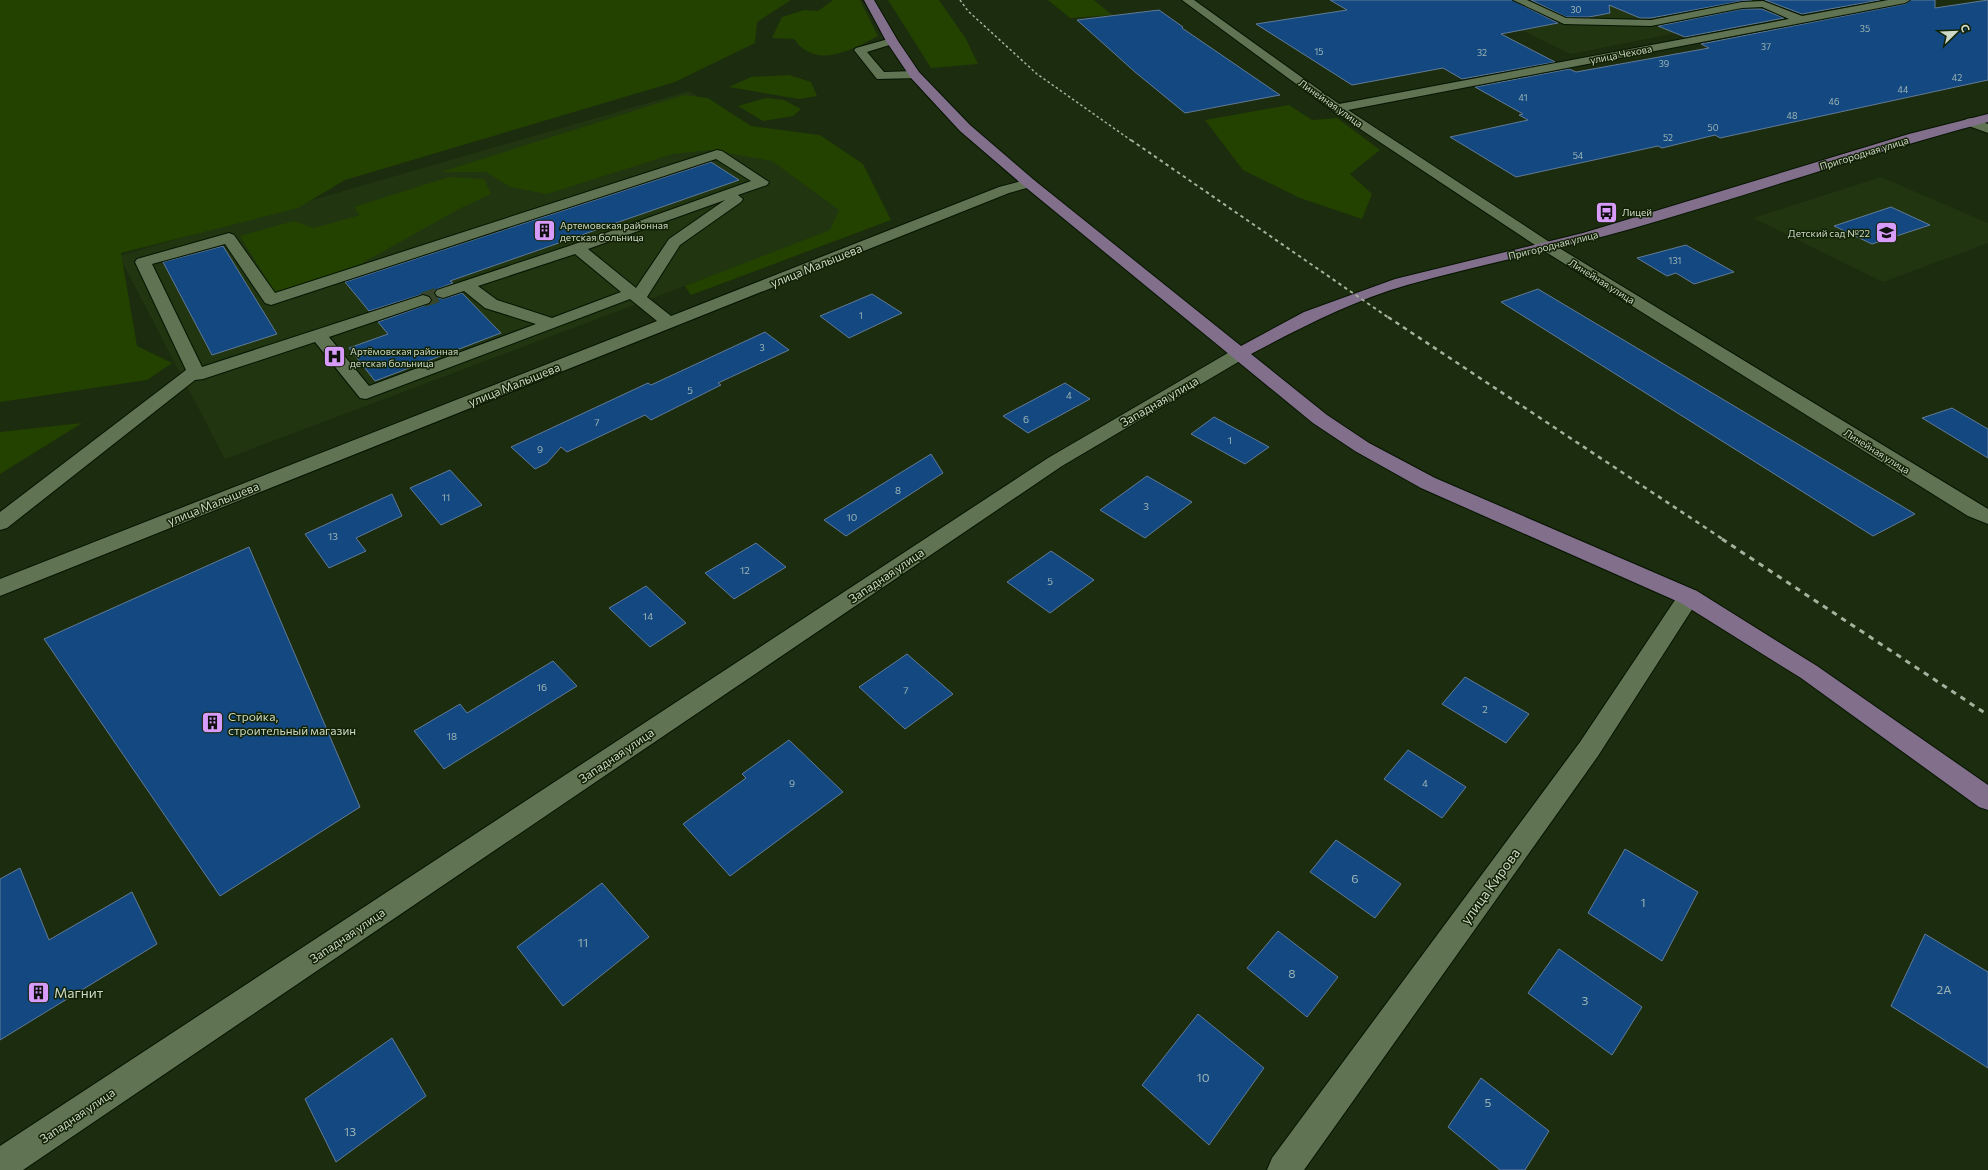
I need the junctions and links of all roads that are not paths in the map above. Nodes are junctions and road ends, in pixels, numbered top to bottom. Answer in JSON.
{"nodes":[{"id":1,"x":869,"y":0,"type":"edge"},
{"id":2,"x":1187,"y":0,"type":"edge"},
{"id":3,"x":1518,"y":0,"type":"edge"},
{"id":4,"x":1731,"y":0,"type":"edge"},
{"id":5,"x":1905,"y":0,"type":"edge"},
{"id":6,"x":1742,"y":5,"type":"junction"},
{"id":7,"x":1802,"y":20,"type":"junction"},
{"id":8,"x":892,"y":41,"type":"junction"},
{"id":9,"x":915,"y":75,"type":"junction"},
{"id":10,"x":1337,"y":108,"type":"junction"},
{"id":11,"x":1988,"y":118,"type":"edge"},
{"id":12,"x":1971,"y":122,"type":"junction"},
{"id":13,"x":1988,"y":129,"type":"edge"},
{"id":14,"x":762,"y":182,"type":"junction"},
{"id":15,"x":1030,"y":183,"type":"junction"},
{"id":16,"x":1546,"y":246,"type":"junction"},
{"id":17,"x":577,"y":248,"type":"junction"},
{"id":18,"x":466,"y":285,"type":"junction"},
{"id":19,"x":443,"y":293,"type":"tunnel mouth"},
{"id":20,"x":635,"y":295,"type":"junction"},
{"id":21,"x":423,"y":300,"type":"tunnel mouth"},
{"id":22,"x":551,"y":323,"type":"junction"},
{"id":23,"x":669,"y":323,"type":"junction"},
{"id":24,"x":318,"y":334,"type":"junction"},
{"id":25,"x":1239,"y":354,"type":"junction"},
{"id":26,"x":195,"y":371,"type":"junction"},
{"id":27,"x":1988,"y":517,"type":"edge"},
{"id":28,"x":0,"y":523,"type":"edge"},
{"id":29,"x":0,"y":588,"type":"edge"},
{"id":30,"x":1689,"y":597,"type":"junction"},
{"id":31,"x":1988,"y":799,"type":"edge"},
{"id":32,"x":0,"y":1166,"type":"edge"},
{"id":33,"x":1284,"y":1170,"type":"edge"}],
"edges":[{"from":1,"to":8,"type":"main road"},
{"from":2,"to":10,"type":"street","name":"Линейная улица"},
{"from":3,"to":6,"type":"street"},
{"from":4,"to":6,"type":"street"},
{"from":5,"to":7,"type":"street","name":"улица Чехова"},
{"from":6,"to":7,"type":"street"},
{"from":7,"to":10,"type":"street","name":"улица Чехова"},
{"from":8,"to":9,"type":"main road"},
{"from":8,"to":9,"type":"street"},
{"from":9,"to":15,"type":"main road"},
{"from":10,"to":16,"type":"street","name":"Линейная улица"},
{"from":11,"to":12,"type":"main road","name":"Пригородная улица"},
{"from":12,"to":13,"type":"street"},
{"from":12,"to":16,"type":"main road","name":"Пригородная улица"},
{"from":14,"to":17,"type":"street"},
{"from":14,"to":20,"type":"street"},
{"from":14,"to":26,"type":"street"},
{"from":15,"to":23,"type":"street","name":"улица Малышева"},
{"from":15,"to":25,"type":"main road"},
{"from":16,"to":25,"type":"main road","name":"Пригородная улица"},
{"from":16,"to":27,"type":"street","name":"Линейная улица"},
{"from":17,"to":18,"type":"street"},
{"from":17,"to":20,"type":"street"},
{"from":18,"to":19,"type":"street"},
{"from":18,"to":22,"type":"street"},
{"from":20,"to":22,"type":"street"},
{"from":20,"to":23,"type":"street"},
{"from":21,"to":24,"type":"street"},
{"from":22,"to":24,"type":"street"},
{"from":23,"to":29,"type":"street","name":"улица Малышева"},
{"from":24,"to":26,"type":"street"},
{"from":25,"to":30,"type":"main road"},
{"from":25,"to":32,"type":"street","name":"Западная улица"},
{"from":26,"to":28,"type":"street"},
{"from":30,"to":31,"type":"main road"},
{"from":30,"to":33,"type":"street","name":"улица Кирова"}]}
